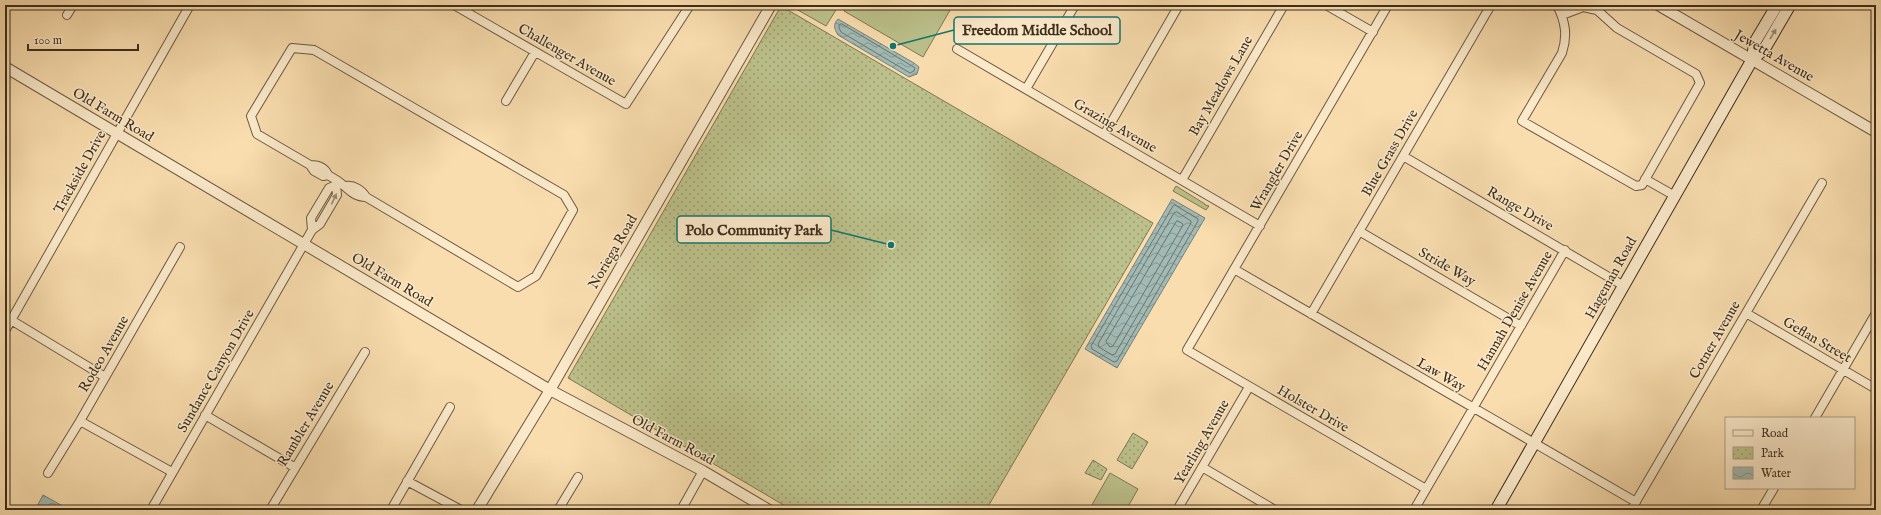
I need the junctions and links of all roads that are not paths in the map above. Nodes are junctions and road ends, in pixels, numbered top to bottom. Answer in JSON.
{"nodes":[{"id":1,"x":72,"y":5,"type":"edge"},
{"id":2,"x":190,"y":5,"type":"edge"},
{"id":3,"x":454,"y":5,"type":"edge"},
{"id":4,"x":690,"y":5,"type":"edge"},
{"id":5,"x":771,"y":5,"type":"edge"},
{"id":6,"x":1075,"y":5,"type":"edge"},
{"id":7,"x":1179,"y":5,"type":"edge"},
{"id":8,"x":1284,"y":5,"type":"edge"},
{"id":9,"x":1326,"y":5,"type":"edge"},
{"id":10,"x":1388,"y":5,"type":"edge"},
{"id":11,"x":1491,"y":5,"type":"edge"},
{"id":12,"x":1557,"y":5,"type":"edge"},
{"id":13,"x":1658,"y":5,"type":"edge"},
{"id":14,"x":1777,"y":5,"type":"edge"},
{"id":15,"x":1790,"y":5,"type":"edge"},
{"id":16,"x":67,"y":15,"type":"dead end"},
{"id":17,"x":1562,"y":15,"type":"junction"},
{"id":18,"x":1373,"y":32,"type":"junction"},
{"id":19,"x":957,"y":49,"type":"dead end"},
{"id":20,"x":535,"y":52,"type":"junction"},
{"id":21,"x":1752,"y":60,"type":"junction"},
{"id":22,"x":5,"y":67,"type":"edge"},
{"id":23,"x":1026,"y":89,"type":"junction"},
{"id":24,"x":506,"y":101,"type":"dead end"},
{"id":25,"x":1876,"y":132,"type":"edge"},
{"id":26,"x":116,"y":133,"type":"junction"},
{"id":27,"x":1104,"y":135,"type":"junction"},
{"id":28,"x":1403,"y":156,"type":"junction"},
{"id":29,"x":1645,"y":179,"type":"junction"},
{"id":30,"x":1182,"y":180,"type":"junction"},
{"id":31,"x":337,"y":183,"type":"junction"},
{"id":32,"x":1822,"y":183,"type":"dead end"},
{"id":33,"x":1675,"y":196,"type":"junction"},
{"id":34,"x":1260,"y":226,"type":"junction"},
{"id":35,"x":1359,"y":231,"type":"junction"},
{"id":36,"x":304,"y":244,"type":"junction"},
{"id":37,"x":180,"y":246,"type":"dead end"},
{"id":38,"x":1565,"y":250,"type":"junction"},
{"id":39,"x":1234,"y":269,"type":"junction"},
{"id":40,"x":1624,"y":286,"type":"junction"},
{"id":41,"x":1746,"y":313,"type":"junction"},
{"id":42,"x":1876,"y":313,"type":"edge"},
{"id":43,"x":1311,"y":314,"type":"junction"},
{"id":44,"x":11,"y":320,"type":"junction"},
{"id":45,"x":1521,"y":326,"type":"junction"},
{"id":46,"x":5,"y":331,"type":"edge"},
{"id":47,"x":1187,"y":350,"type":"joint"},
{"id":48,"x":365,"y":352,"type":"dead end"},
{"id":49,"x":1843,"y":370,"type":"junction"},
{"id":50,"x":105,"y":377,"type":"junction"},
{"id":51,"x":1249,"y":386,"type":"junction"},
{"id":52,"x":1876,"y":389,"type":"edge"},
{"id":53,"x":550,"y":390,"type":"junction"},
{"id":54,"x":450,"y":407,"type":"dead end"},
{"id":55,"x":1473,"y":408,"type":"junction"},
{"id":56,"x":205,"y":415,"type":"junction"},
{"id":57,"x":1816,"y":417,"type":"edge"},
{"id":58,"x":80,"y":421,"type":"junction"},
{"id":59,"x":1535,"y":443,"type":"junction"},
{"id":60,"x":1202,"y":467,"type":"junction"},
{"id":61,"x":294,"y":468,"type":"junction"},
{"id":62,"x":703,"y":471,"type":"junction"},
{"id":63,"x":172,"y":472,"type":"junction"},
{"id":64,"x":48,"y":473,"type":"dead end"},
{"id":65,"x":578,"y":477,"type":"dead end"},
{"id":66,"x":407,"y":481,"type":"junction"},
{"id":67,"x":1426,"y":489,"type":"junction"},
{"id":68,"x":1773,"y":489,"type":"edge"},
{"id":69,"x":1636,"y":502,"type":"junction"},
{"id":70,"x":151,"y":510,"type":"edge"},
{"id":71,"x":270,"y":510,"type":"edge"},
{"id":72,"x":391,"y":510,"type":"edge"},
{"id":73,"x":461,"y":510,"type":"edge"},
{"id":74,"x":477,"y":510,"type":"edge"},
{"id":75,"x":558,"y":510,"type":"edge"},
{"id":76,"x":681,"y":510,"type":"edge"},
{"id":77,"x":769,"y":510,"type":"edge"},
{"id":78,"x":1178,"y":510,"type":"edge"},
{"id":79,"x":1275,"y":510,"type":"edge"},
{"id":80,"x":1414,"y":510,"type":"edge"},
{"id":81,"x":1496,"y":510,"type":"edge"},
{"id":82,"x":1631,"y":510,"type":"edge"},
{"id":83,"x":1761,"y":510,"type":"edge"}],
"edges":[{"from":1,"to":16,"type":"street"},
{"from":2,"to":26,"type":"street","name":"Trackside Drive"},
{"from":3,"to":20,"type":"street","name":"Challenger Avenue"},
{"from":4,"to":20,"type":"street","name":"Challenger Avenue"},
{"from":5,"to":53,"type":"street","name":"Noriega Road"},
{"from":6,"to":23,"type":"street"},
{"from":7,"to":27,"type":"street"},
{"from":8,"to":30,"type":"street","name":"Bay Meadows Lane"},
{"from":9,"to":18,"type":"street"},
{"from":10,"to":18,"type":"street","name":"Wrangler Drive"},
{"from":11,"to":28,"type":"street","name":"Blue Grass Drive"},
{"from":12,"to":17,"type":"street"},
{"from":13,"to":21,"type":"street","name":"Jewetta Avenue"},
{"from":14,"to":21,"type":"main road","name":"Hageman Road"},
{"from":21,"to":15,"type":"main road","name":"Hageman Road","one_way":true},
{"from":17,"to":29,"type":"street"},
{"from":17,"to":29,"type":"street"},
{"from":18,"to":34,"type":"street","name":"Wrangler Drive"},
{"from":19,"to":23,"type":"street","name":"Grazing Avenue"},
{"from":20,"to":24,"type":"street"},
{"from":21,"to":25,"type":"street","name":"Jewetta Avenue"},
{"from":21,"to":33,"type":"main road","name":"Hageman Road"},
{"from":22,"to":26,"type":"street","name":"Old Farm Road"},
{"from":23,"to":27,"type":"street","name":"Grazing Avenue"},
{"from":26,"to":36,"type":"street","name":"Old Farm Road"},
{"from":26,"to":44,"type":"street","name":"Trackside Drive"},
{"from":27,"to":30,"type":"street","name":"Grazing Avenue"},
{"from":28,"to":35,"type":"street","name":"Blue Grass Drive"},
{"from":28,"to":38,"type":"street","name":"Range Drive"},
{"from":29,"to":33,"type":"street"},
{"from":30,"to":34,"type":"street","name":"Grazing Avenue"},
{"from":31,"to":31,"type":"street"},
{"from":31,"to":36,"type":"street","name":"Sundance Canyon Drive"},
{"from":32,"to":41,"type":"street","name":"Cotner Avenue"},
{"from":33,"to":40,"type":"main road","name":"Hageman Road"},
{"from":34,"to":39,"type":"street","name":"Wrangler Drive"},
{"from":35,"to":43,"type":"street","name":"Blue Grass Drive"},
{"from":35,"to":45,"type":"street","name":"Stride Way"},
{"from":36,"to":53,"type":"street","name":"Old Farm Road"},
{"from":36,"to":56,"type":"street","name":"Sundance Canyon Drive"},
{"from":37,"to":50,"type":"street","name":"Rodeo Avenue"},
{"from":38,"to":40,"type":"street","name":"Range Drive"},
{"from":38,"to":45,"type":"street","name":"Hannah Denise Avenue"},
{"from":39,"to":43,"type":"street","name":"Law Way"},
{"from":39,"to":47,"type":"street","name":"Wrangler Drive"},
{"from":40,"to":59,"type":"main road","name":"Hageman Road"},
{"from":41,"to":49,"type":"street","name":"Geflan Street"},
{"from":41,"to":69,"type":"street","name":"Cotner Avenue"},
{"from":42,"to":49,"type":"street"},
{"from":43,"to":55,"type":"street","name":"Law Way"},
{"from":44,"to":46,"type":"street","name":"Trackside Drive"},
{"from":44,"to":50,"type":"street"},
{"from":45,"to":55,"type":"street","name":"Hannah Denise Avenue"},
{"from":47,"to":51,"type":"street","name":"Holster Drive"},
{"from":48,"to":61,"type":"street","name":"Rambler Avenue"},
{"from":49,"to":52,"type":"street","name":"Geflan Street"},
{"from":49,"to":57,"type":"street"},
{"from":50,"to":58,"type":"street","name":"Rodeo Avenue"},
{"from":51,"to":60,"type":"street","name":"Yearling Avenue"},
{"from":51,"to":67,"type":"street","name":"Holster Drive"},
{"from":53,"to":62,"type":"street","name":"Old Farm Road"},
{"from":53,"to":74,"type":"street","name":"Noriega Road"},
{"from":54,"to":66,"type":"street"},
{"from":55,"to":59,"type":"street","name":"Law Way"},
{"from":55,"to":67,"type":"street","name":"Hannah Denise Avenue"},
{"from":56,"to":61,"type":"street"},
{"from":56,"to":63,"type":"street","name":"Sundance Canyon Drive"},
{"from":58,"to":63,"type":"street"},
{"from":58,"to":64,"type":"street","name":"Rodeo Avenue"},
{"from":59,"to":69,"type":"street","name":"Law Way"},
{"from":59,"to":81,"type":"main road","name":"Hageman Road"},
{"from":60,"to":78,"type":"street","name":"Yearling Avenue"},
{"from":60,"to":79,"type":"street"},
{"from":61,"to":71,"type":"street","name":"Rambler Avenue"},
{"from":62,"to":76,"type":"street"},
{"from":62,"to":77,"type":"street","name":"Old Farm Road"},
{"from":63,"to":70,"type":"street","name":"Sundance Canyon Drive"},
{"from":65,"to":75,"type":"street"},
{"from":66,"to":72,"type":"street"},
{"from":66,"to":73,"type":"street"},
{"from":67,"to":80,"type":"street","name":"Hannah Denise Avenue"},
{"from":68,"to":83,"type":"street"},
{"from":69,"to":82,"type":"street","name":"Cotner Avenue"}]}
